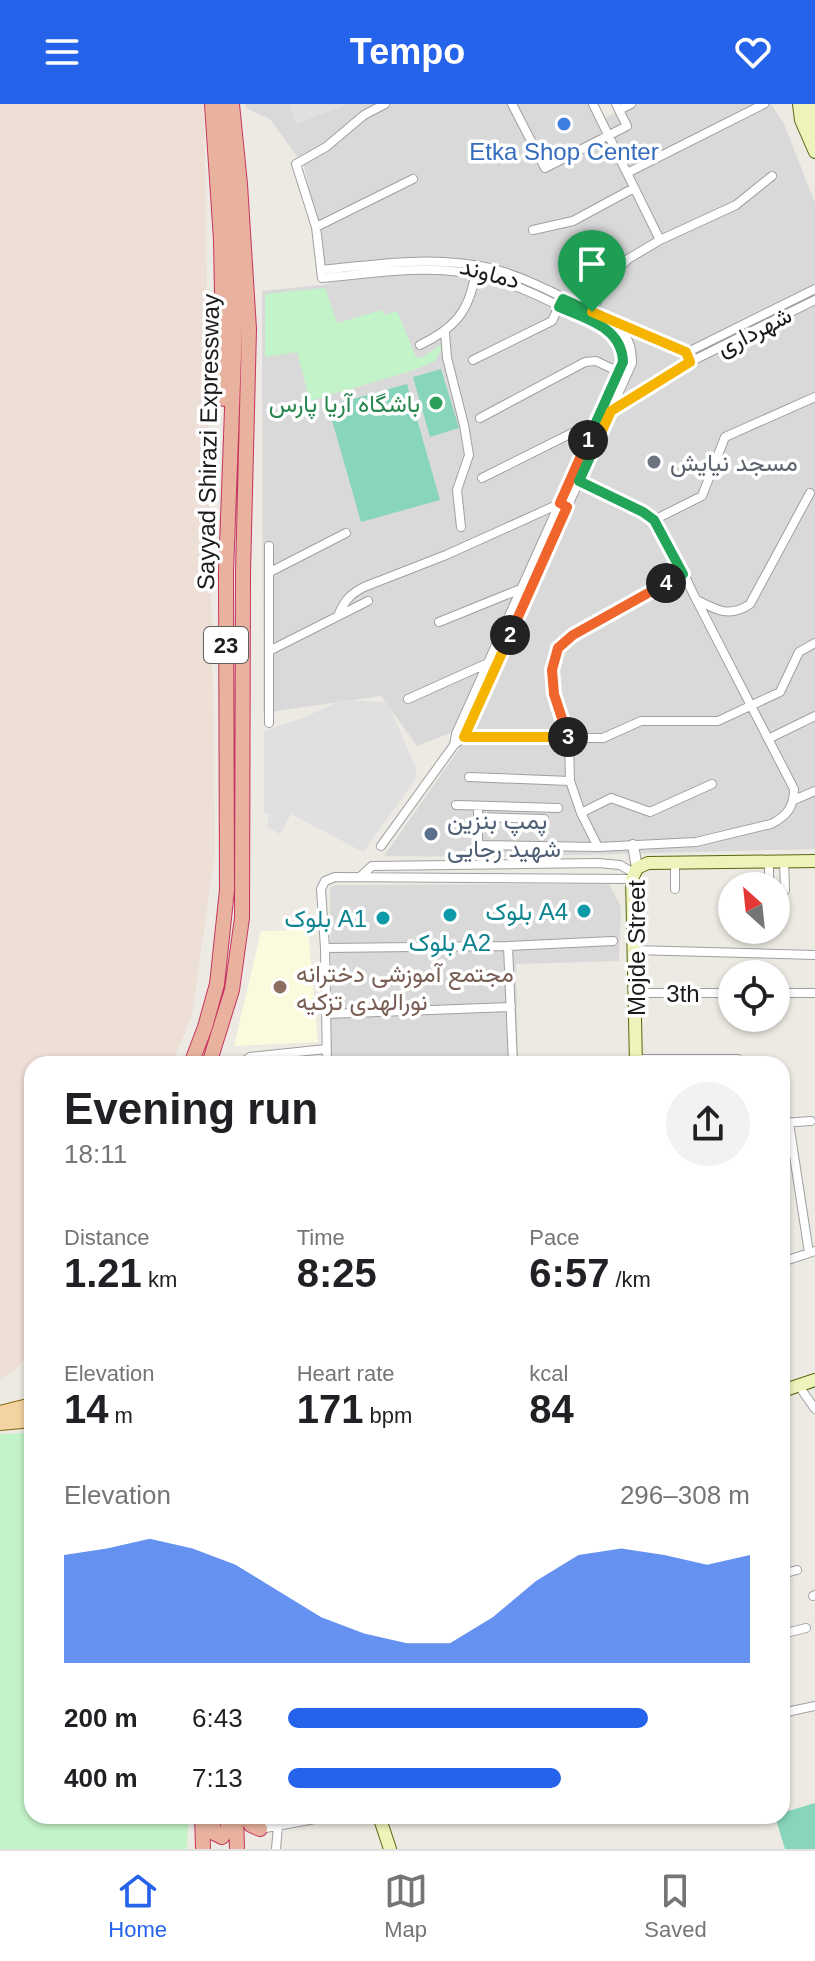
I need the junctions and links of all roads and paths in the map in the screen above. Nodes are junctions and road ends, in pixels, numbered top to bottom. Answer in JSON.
{"nodes":[{"id":1,"x":212,"y":104,"type":"edge"},
{"id":2,"x":222,"y":104,"type":"edge"},
{"id":3,"x":232,"y":104,"type":"edge"},
{"id":4,"x":240,"y":104,"type":"edge"},
{"id":5,"x":385,"y":104,"type":"edge"},
{"id":6,"x":512,"y":104,"type":"edge"},
{"id":7,"x":593,"y":104,"type":"edge"},
{"id":8,"x":631,"y":104,"type":"edge"},
{"id":9,"x":764,"y":104,"type":"edge"},
{"id":10,"x":799,"y":104,"type":"edge"},
{"id":11,"x":810,"y":104,"type":"edge"},
{"id":12,"x":618,"y":107,"type":"edge"},
{"id":13,"x":815,"y":130,"type":"edge"},
{"id":14,"x":609,"y":135,"type":"junction"},
{"id":15,"x":815,"y":152,"type":"edge"},
{"id":16,"x":627,"y":173,"type":"junction"},
{"id":17,"x":772,"y":176,"type":"dead end"},
{"id":18,"x":413,"y":179,"type":"dead end"},
{"id":19,"x":634,"y":188,"type":"junction"},
{"id":20,"x":316,"y":227,"type":"junction"},
{"id":21,"x":533,"y":230,"type":"dead end"},
{"id":22,"x":660,"y":240,"type":"junction"},
{"id":23,"x":321,"y":274,"type":"junction"},
{"id":24,"x":475,"y":275,"type":"junction"},
{"id":25,"x":815,"y":289,"type":"edge"},
{"id":26,"x":815,"y":300,"type":"edge"},
{"id":27,"x":561,"y":303,"type":"junction"},
{"id":28,"x":590,"y":316,"type":"junction"},
{"id":29,"x":613,"y":322,"type":"junction"},
{"id":30,"x":249,"y":329,"type":"junction"},
{"id":31,"x":445,"y":333,"type":"junction"},
{"id":32,"x":713,"y":340,"type":"junction"},
{"id":33,"x":420,"y":345,"type":"dead end"},
{"id":34,"x":717,"y":350,"type":"junction"},
{"id":35,"x":686,"y":352,"type":"junction"},
{"id":36,"x":473,"y":360,"type":"dead end"},
{"id":37,"x":690,"y":362,"type":"junction"},
{"id":38,"x":619,"y":372,"type":"junction"},
{"id":39,"x":815,"y":397,"type":"edge"},
{"id":40,"x":611,"y":411,"type":"junction"},
{"id":41,"x":480,"y":418,"type":"dead end"},
{"id":42,"x":597,"y":420,"type":"junction"},
{"id":43,"x":482,"y":478,"type":"dead end"},
{"id":44,"x":575,"y":479,"type":"junction"},
{"id":45,"x":810,"y":493,"type":"dead end"},
{"id":46,"x":564,"y":505,"type":"junction"},
{"id":47,"x":654,"y":520,"type":"junction"},
{"id":48,"x":461,"y":527,"type":"dead end"},
{"id":49,"x":346,"y":533,"type":"dead end"},
{"id":50,"x":269,"y":546,"type":"dead end"},
{"id":51,"x":270,"y":572,"type":"junction"},
{"id":52,"x":226,"y":573,"type":"junction"},
{"id":53,"x":683,"y":574,"type":"junction"},
{"id":54,"x":526,"y":589,"type":"junction"},
{"id":55,"x":696,"y":599,"type":"junction"},
{"id":56,"x":368,"y":601,"type":"dead end"},
{"id":57,"x":338,"y":616,"type":"junction"},
{"id":58,"x":439,"y":622,"type":"dead end"},
{"id":59,"x":815,"y":643,"type":"edge"},
{"id":60,"x":271,"y":650,"type":"junction"},
{"id":61,"x":488,"y":663,"type":"junction"},
{"id":62,"x":408,"y":699,"type":"dead end"},
{"id":63,"x":751,"y":705,"type":"junction"},
{"id":64,"x":815,"y":716,"type":"edge"},
{"id":65,"x":269,"y":723,"type":"dead end"},
{"id":66,"x":464,"y":737,"type":"junction"},
{"id":67,"x":569,"y":739,"type":"junction"},
{"id":68,"x":768,"y":739,"type":"junction"},
{"id":69,"x":454,"y":745,"type":"junction"},
{"id":70,"x":469,"y":777,"type":"dead end"},
{"id":71,"x":570,"y":781,"type":"junction"},
{"id":72,"x":712,"y":784,"type":"dead end"},
{"id":73,"x":815,"y":791,"type":"edge"},
{"id":74,"x":794,"y":800,"type":"junction"},
{"id":75,"x":456,"y":805,"type":"dead end"},
{"id":76,"x":478,"y":806,"type":"junction"},
{"id":77,"x":558,"y":808,"type":"dead end"},
{"id":78,"x":581,"y":813,"type":"junction"},
{"id":79,"x":478,"y":817,"type":"junction"},
{"id":80,"x":544,"y":819,"type":"dead end"},
{"id":81,"x":633,"y":845,"type":"junction"},
{"id":82,"x":381,"y":846,"type":"dead end"},
{"id":83,"x":598,"y":847,"type":"junction"},
{"id":84,"x":784,"y":861,"type":"junction"},
{"id":85,"x":815,"y":861,"type":"edge"},
{"id":86,"x":769,"y":862,"type":"junction"},
{"id":87,"x":675,"y":863,"type":"junction"},
{"id":88,"x":769,"y":872,"type":"edge"},
{"id":89,"x":784,"y":872,"type":"edge"},
{"id":90,"x":634,"y":873,"type":"junction"},
{"id":91,"x":361,"y":877,"type":"junction"},
{"id":92,"x":675,"y":889,"type":"dead end"},
{"id":93,"x":613,"y":941,"type":"dead end"},
{"id":94,"x":508,"y":946,"type":"junction"},
{"id":95,"x":325,"y":948,"type":"junction"},
{"id":96,"x":633,"y":950,"type":"junction"},
{"id":97,"x":815,"y":955,"type":"edge"},
{"id":98,"x":634,"y":993,"type":"junction"},
{"id":99,"x":718,"y":993,"type":"edge"},
{"id":100,"x":790,"y":993,"type":"edge"},
{"id":101,"x":815,"y":993,"type":"edge"},
{"id":102,"x":511,"y":1007,"type":"junction"},
{"id":103,"x":326,"y":1014,"type":"junction"},
{"id":104,"x":326,"y":1049,"type":"junction"},
{"id":105,"x":194,"y":1056,"type":"edge"},
{"id":106,"x":211,"y":1056,"type":"edge"},
{"id":107,"x":260,"y":1056,"type":"edge"},
{"id":108,"x":326,"y":1056,"type":"edge"},
{"id":109,"x":513,"y":1056,"type":"edge"},
{"id":110,"x":636,"y":1056,"type":"edge"},
{"id":111,"x":811,"y":1121,"type":"dead end"},
{"id":112,"x":790,"y":1123,"type":"edge"},
{"id":113,"x":790,"y":1139,"type":"edge"},
{"id":114,"x":790,"y":1160,"type":"edge"},
{"id":115,"x":795,"y":1160,"type":"junction"},
{"id":116,"x":806,"y":1162,"type":"dead end"},
{"id":117,"x":812,"y":1252,"type":"edge"},
{"id":118,"x":790,"y":1259,"type":"edge"},
{"id":119,"x":815,"y":1380,"type":"edge"},
{"id":120,"x":799,"y":1386,"type":"junction"},
{"id":121,"x":790,"y":1389,"type":"edge"},
{"id":122,"x":24,"y":1407,"type":"edge"},
{"id":123,"x":815,"y":1409,"type":"edge"},
{"id":124,"x":0,"y":1413,"type":"edge"},
{"id":125,"x":24,"y":1421,"type":"edge"},
{"id":126,"x":0,"y":1423,"type":"edge"},
{"id":127,"x":797,"y":1570,"type":"dead end"},
{"id":128,"x":790,"y":1572,"type":"edge"},
{"id":129,"x":806,"y":1628,"type":"dead end"},
{"id":130,"x":790,"y":1632,"type":"edge"},
{"id":131,"x":815,"y":1706,"type":"edge"},
{"id":132,"x":790,"y":1709,"type":"edge"},
{"id":133,"x":202,"y":1824,"type":"edge"},
{"id":134,"x":213,"y":1824,"type":"edge"},
{"id":135,"x":228,"y":1824,"type":"edge"},
{"id":136,"x":236,"y":1824,"type":"edge"},
{"id":137,"x":251,"y":1824,"type":"edge"},
{"id":138,"x":289,"y":1824,"type":"edge"},
{"id":139,"x":382,"y":1824,"type":"edge"},
{"id":140,"x":278,"y":1826,"type":"junction"},
{"id":141,"x":260,"y":1829,"type":"joint"},
{"id":142,"x":203,"y":1849,"type":"edge"},
{"id":143,"x":237,"y":1849,"type":"edge"},
{"id":144,"x":276,"y":1849,"type":"edge"},
{"id":145,"x":390,"y":1849,"type":"edge"}],
"edges":[{"from":1,"to":52,"type":"highway"},
{"from":2,"to":52,"type":"highway","name":"Sayyad Shirazi Expressway","number":"23"},
{"from":3,"to":30,"type":"highway","name":"Sayyad Shirazi Expressway","number":"23"},
{"from":4,"to":30,"type":"highway"},
{"from":5,"to":20,"type":"street"},
{"from":6,"to":14,"type":"street"},
{"from":7,"to":14,"type":"street"},
{"from":8,"to":12,"type":"street"},
{"from":9,"to":16,"type":"street"},
{"from":10,"to":15,"type":"main road"},
{"from":11,"to":13,"type":"main road"},
{"from":12,"to":14,"type":"street"},
{"from":14,"to":16,"type":"street"},
{"from":16,"to":19,"type":"street"},
{"from":17,"to":22,"type":"street"},
{"from":18,"to":20,"type":"street"},
{"from":19,"to":21,"type":"street"},
{"from":19,"to":22,"type":"street"},
{"from":20,"to":23,"type":"street"},
{"from":22,"to":28,"type":"street"},
{"from":23,"to":24,"type":"street","name":"دماوند"},
{"from":23,"to":27,"type":"street","name":"دماوند"},
{"from":24,"to":27,"type":"street","name":"دماوند"},
{"from":24,"to":31,"type":"street"},
{"from":25,"to":32,"type":"street","name":"شهرداری"},
{"from":26,"to":34,"type":"street","name":"شهرداری"},
{"from":27,"to":28,"type":"street","name":"دماوند"},
{"from":27,"to":36,"type":"street"},
{"from":28,"to":29,"type":"street","name":"دماوند"},
{"from":28,"to":38,"type":"street","name":"دماوند"},
{"from":29,"to":35,"type":"street","name":"شهرداری"},
{"from":29,"to":40,"type":"street"},
{"from":30,"to":106,"type":"highway","name":"Sayyad Shirazi Expressway","number":"23"},
{"from":31,"to":33,"type":"street"},
{"from":31,"to":48,"type":"street"},
{"from":32,"to":34,"type":"street"},
{"from":32,"to":35,"type":"street","name":"شهرداری"},
{"from":34,"to":37,"type":"street","name":"شهرداری"},
{"from":35,"to":37,"type":"street"},
{"from":37,"to":40,"type":"street","name":"شهرداری"},
{"from":38,"to":41,"type":"street"},
{"from":38,"to":42,"type":"street"},
{"from":39,"to":47,"type":"street"},
{"from":40,"to":44,"type":"street"},
{"from":42,"to":43,"type":"street"},
{"from":42,"to":44,"type":"street"},
{"from":44,"to":46,"type":"street"},
{"from":44,"to":47,"type":"street"},
{"from":45,"to":55,"type":"street"},
{"from":46,"to":54,"type":"street"},
{"from":46,"to":57,"type":"street"},
{"from":47,"to":53,"type":"street"},
{"from":49,"to":51,"type":"street"},
{"from":50,"to":51,"type":"street"},
{"from":51,"to":60,"type":"street"},
{"from":52,"to":105,"type":"highway","name":"Sayyad Shirazi Expressway","number":"23"},
{"from":53,"to":55,"type":"street"},
{"from":53,"to":67,"type":"street"},
{"from":54,"to":58,"type":"street"},
{"from":54,"to":61,"type":"street"},
{"from":54,"to":66,"type":"street"},
{"from":55,"to":63,"type":"street"},
{"from":56,"to":57,"type":"street"},
{"from":57,"to":60,"type":"street"},
{"from":59,"to":63,"type":"street"},
{"from":60,"to":65,"type":"street"},
{"from":61,"to":62,"type":"street"},
{"from":61,"to":69,"type":"street"},
{"from":63,"to":67,"type":"street"},
{"from":63,"to":68,"type":"street"},
{"from":64,"to":68,"type":"street"},
{"from":66,"to":67,"type":"street"},
{"from":66,"to":69,"type":"street"},
{"from":67,"to":71,"type":"street"},
{"from":68,"to":74,"type":"street"},
{"from":69,"to":82,"type":"street"},
{"from":70,"to":71,"type":"street"},
{"from":71,"to":78,"type":"street"},
{"from":72,"to":78,"type":"street"},
{"from":73,"to":74,"type":"street"},
{"from":74,"to":81,"type":"street"},
{"from":75,"to":76,"type":"street"},
{"from":76,"to":77,"type":"street"},
{"from":76,"to":79,"type":"street"},
{"from":78,"to":83,"type":"street"},
{"from":79,"to":80,"type":"street"},
{"from":79,"to":83,"type":"street"},
{"from":81,"to":83,"type":"street"},
{"from":81,"to":90,"type":"street"},
{"from":84,"to":85,"type":"main road","name":"Mojde Street"},
{"from":84,"to":86,"type":"main road","name":"Mojde Street"},
{"from":84,"to":89,"type":"street"},
{"from":86,"to":87,"type":"main road","name":"Mojde Street"},
{"from":86,"to":88,"type":"street"},
{"from":87,"to":90,"type":"main road","name":"Mojde Street"},
{"from":87,"to":92,"type":"street"},
{"from":90,"to":91,"type":"street"},
{"from":90,"to":91,"type":"street"},
{"from":90,"to":96,"type":"main road","name":"Mojde Street"},
{"from":91,"to":95,"type":"street"},
{"from":93,"to":94,"type":"street"},
{"from":94,"to":95,"type":"street"},
{"from":94,"to":102,"type":"street"},
{"from":95,"to":103,"type":"street"},
{"from":96,"to":97,"type":"street"},
{"from":96,"to":98,"type":"main road","name":"Mojde Street"},
{"from":98,"to":99,"type":"street","name":"3th"},
{"from":98,"to":110,"type":"main road","name":"Mojde Street"},
{"from":100,"to":101,"type":"street"},
{"from":102,"to":103,"type":"street"},
{"from":102,"to":109,"type":"street"},
{"from":103,"to":104,"type":"street"},
{"from":104,"to":107,"type":"street"},
{"from":104,"to":108,"type":"street"},
{"from":111,"to":112,"type":"street"},
{"from":113,"to":115,"type":"street"},
{"from":114,"to":115,"type":"street"},
{"from":115,"to":116,"type":"street"},
{"from":115,"to":117,"type":"street"},
{"from":117,"to":118,"type":"street"},
{"from":119,"to":120,"type":"main road"},
{"from":120,"to":121,"type":"main road"},
{"from":120,"to":123,"type":"street"},
{"from":122,"to":124,"type":"main road"},
{"from":125,"to":126,"type":"main road"},
{"from":127,"to":128,"type":"street"},
{"from":129,"to":130,"type":"street"},
{"from":131,"to":132,"type":"street"},
{"from":133,"to":142,"type":"highway"},
{"from":134,"to":135,"type":"highway"},
{"from":136,"to":143,"type":"highway"},
{"from":137,"to":141,"type":"highway"},
{"from":138,"to":140,"type":"street"},
{"from":139,"to":145,"type":"main road"},
{"from":140,"to":141,"type":"street"},
{"from":140,"to":144,"type":"street"}]}
